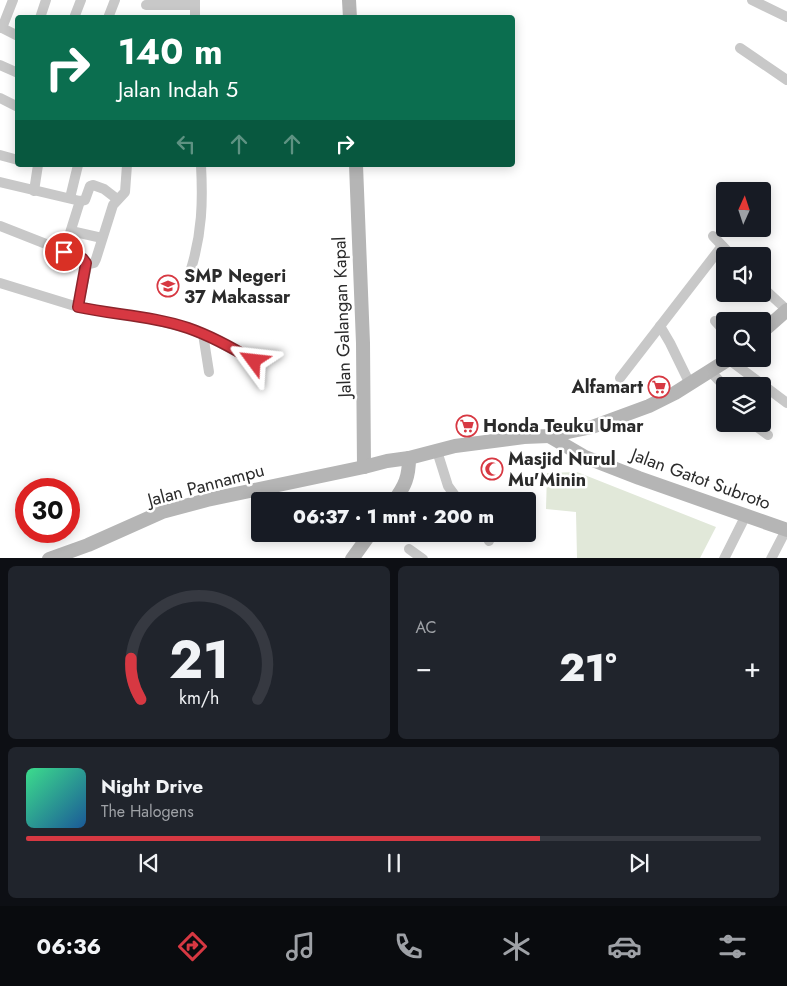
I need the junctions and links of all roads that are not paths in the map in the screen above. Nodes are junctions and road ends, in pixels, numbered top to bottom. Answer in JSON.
{"nodes":[{"id":1,"x":13,"y":0,"type":"edge"},
{"id":2,"x":46,"y":0,"type":"edge"},
{"id":3,"x":81,"y":0,"type":"edge"},
{"id":4,"x":115,"y":0,"type":"edge"},
{"id":5,"x":349,"y":0,"type":"edge"},
{"id":6,"x":752,"y":0,"type":"edge"},
{"id":7,"x":195,"y":2,"type":"edge"},
{"id":8,"x":764,"y":2,"type":"edge"},
{"id":9,"x":146,"y":6,"type":"dead end"},
{"id":10,"x":41,"y":15,"type":"edge"},
{"id":11,"x":75,"y":15,"type":"edge"},
{"id":12,"x":109,"y":15,"type":"edge"},
{"id":13,"x":195,"y":15,"type":"edge"},
{"id":14,"x":350,"y":15,"type":"edge"},
{"id":15,"x":787,"y":17,"type":"edge"},
{"id":16,"x":1,"y":28,"type":"edge"},
{"id":17,"x":15,"y":35,"type":"edge"},
{"id":18,"x":740,"y":48,"type":"dead end"},
{"id":19,"x":0,"y":65,"type":"edge"},
{"id":20,"x":15,"y":72,"type":"edge"},
{"id":21,"x":785,"y":75,"type":"edge"},
{"id":22,"x":0,"y":98,"type":"edge"},
{"id":23,"x":15,"y":106,"type":"edge"},
{"id":24,"x":0,"y":155,"type":"edge"},
{"id":25,"x":15,"y":159,"type":"edge"},
{"id":26,"x":38,"y":167,"type":"edge"},
{"id":27,"x":78,"y":167,"type":"edge"},
{"id":28,"x":127,"y":167,"type":"edge"},
{"id":29,"x":201,"y":167,"type":"edge"},
{"id":30,"x":356,"y":167,"type":"edge"},
{"id":31,"x":0,"y":182,"type":"edge"},
{"id":32,"x":34,"y":191,"type":"junction"},
{"id":33,"x":117,"y":199,"type":"junction"},
{"id":34,"x":75,"y":200,"type":"junction"},
{"id":35,"x":0,"y":226,"type":"edge"},
{"id":36,"x":71,"y":231,"type":"junction"},
{"id":37,"x":713,"y":236,"type":"dead end"},
{"id":38,"x":102,"y":238,"type":"junction"},
{"id":39,"x":722,"y":246,"type":"joint"},
{"id":40,"x":64,"y":252,"type":"junction"},
{"id":41,"x":86,"y":263,"type":"junction"},
{"id":42,"x":190,"y":269,"type":"dead end"},
{"id":43,"x":0,"y":283,"type":"edge"},
{"id":44,"x":771,"y":295,"type":"edge"},
{"id":45,"x":78,"y":307,"type":"junction"},
{"id":46,"x":787,"y":310,"type":"edge"},
{"id":47,"x":771,"y":324,"type":"edge"},
{"id":48,"x":660,"y":326,"type":"junction"},
{"id":49,"x":203,"y":334,"type":"junction"},
{"id":50,"x":254,"y":361,"type":"dead end"},
{"id":51,"x":718,"y":367,"type":"edge"},
{"id":52,"x":740,"y":367,"type":"edge"},
{"id":53,"x":209,"y":372,"type":"dead end"},
{"id":54,"x":711,"y":372,"type":"junction"},
{"id":55,"x":716,"y":377,"type":"edge"},
{"id":56,"x":620,"y":378,"type":"dead end"},
{"id":57,"x":690,"y":384,"type":"junction"},
{"id":58,"x":787,"y":403,"type":"edge"},
{"id":59,"x":764,"y":432,"type":"edge"},
{"id":60,"x":768,"y":435,"type":"dead end"},
{"id":61,"x":549,"y":436,"type":"junction"},
{"id":62,"x":437,"y":451,"type":"junction"},
{"id":63,"x":403,"y":459,"type":"junction"},
{"id":64,"x":371,"y":466,"type":"junction"},
{"id":65,"x":400,"y":492,"type":"edge"},
{"id":66,"x":452,"y":492,"type":"edge"},
{"id":67,"x":746,"y":515,"type":"junction"},
{"id":68,"x":786,"y":530,"type":"edge"},
{"id":69,"x":364,"y":542,"type":"edge"},
{"id":70,"x":409,"y":549,"type":"dead end"},
{"id":71,"x":49,"y":558,"type":"edge"},
{"id":72,"x":352,"y":558,"type":"edge"},
{"id":73,"x":423,"y":558,"type":"edge"},
{"id":74,"x":724,"y":558,"type":"edge"},
{"id":75,"x":771,"y":558,"type":"edge"}],
"edges":[{"from":1,"to":16,"type":"street"},
{"from":2,"to":10,"type":"street"},
{"from":3,"to":11,"type":"street"},
{"from":4,"to":12,"type":"street"},
{"from":5,"to":14,"type":"main road"},
{"from":6,"to":8,"type":"street"},
{"from":7,"to":9,"type":"street"},
{"from":7,"to":13,"type":"street"},
{"from":8,"to":15,"type":"street"},
{"from":16,"to":17,"type":"street"},
{"from":18,"to":21,"type":"street"},
{"from":19,"to":20,"type":"street"},
{"from":22,"to":23,"type":"street"},
{"from":24,"to":25,"type":"street"},
{"from":26,"to":32,"type":"street"},
{"from":27,"to":34,"type":"street"},
{"from":28,"to":33,"type":"street"},
{"from":29,"to":42,"type":"street"},
{"from":30,"to":64,"type":"main road","name":"Jalan Galangan Kapal"},
{"from":31,"to":32,"type":"street"},
{"from":32,"to":34,"type":"street"},
{"from":33,"to":34,"type":"street"},
{"from":33,"to":38,"type":"street"},
{"from":34,"to":36,"type":"street"},
{"from":35,"to":40,"type":"street"},
{"from":36,"to":38,"type":"street"},
{"from":36,"to":40,"type":"street"},
{"from":37,"to":39,"type":"street"},
{"from":38,"to":41,"type":"street"},
{"from":39,"to":48,"type":"street"},
{"from":40,"to":41,"type":"street"},
{"from":41,"to":45,"type":"street"},
{"from":43,"to":45,"type":"street"},
{"from":44,"to":46,"type":"street"},
{"from":45,"to":49,"type":"street"},
{"from":46,"to":47,"type":"main road"},
{"from":48,"to":56,"type":"street"},
{"from":48,"to":57,"type":"street"},
{"from":49,"to":50,"type":"street"},
{"from":49,"to":53,"type":"street"},
{"from":51,"to":54,"type":"main road","name":"Jalan Pannampu"},
{"from":52,"to":58,"type":"street"},
{"from":54,"to":55,"type":"street"},
{"from":54,"to":57,"type":"main road","name":"Jalan Pannampu"},
{"from":57,"to":61,"type":"main road","name":"Jalan Pannampu"},
{"from":59,"to":60,"type":"street"},
{"from":61,"to":62,"type":"main road","name":"Jalan Pannampu"},
{"from":61,"to":67,"type":"main road","name":"Jalan Gatot Subroto"},
{"from":62,"to":63,"type":"main road","name":"Jalan Pannampu"},
{"from":62,"to":66,"type":"street"},
{"from":63,"to":64,"type":"main road","name":"Jalan Pannampu"},
{"from":63,"to":65,"type":"main road"},
{"from":64,"to":71,"type":"main road","name":"Jalan Pannampu"},
{"from":67,"to":68,"type":"main road","name":"Jalan Gatot Subroto"},
{"from":67,"to":74,"type":"street"},
{"from":68,"to":75,"type":"street"},
{"from":69,"to":72,"type":"main road"},
{"from":70,"to":73,"type":"street"}]}
